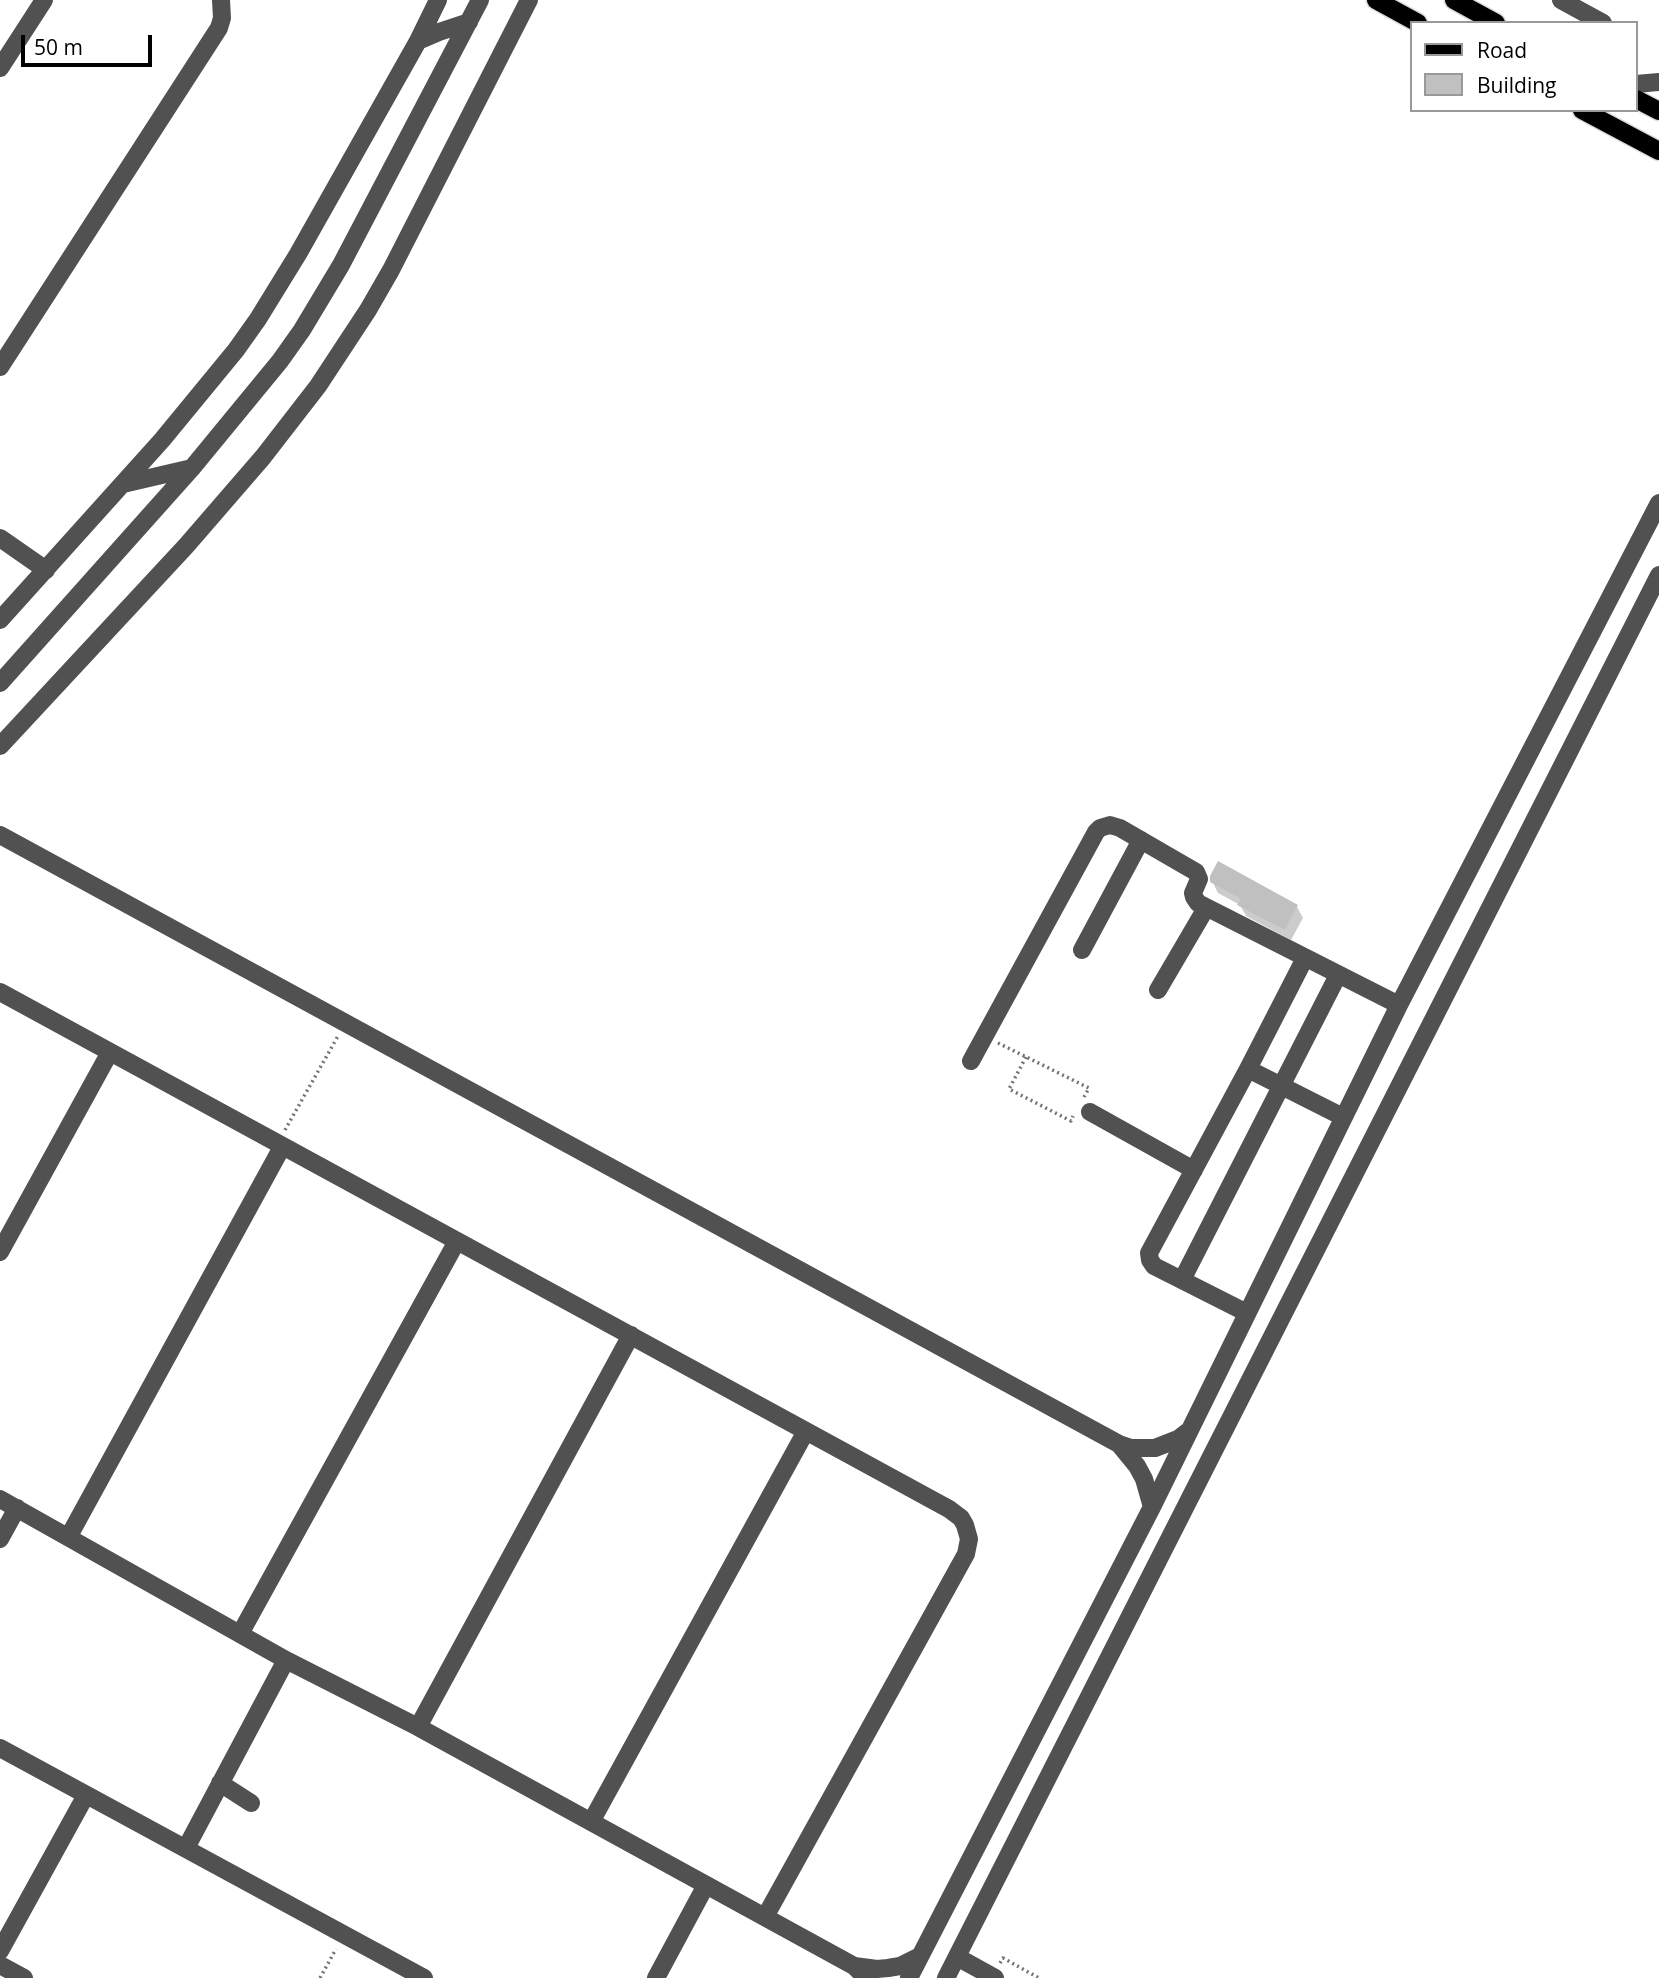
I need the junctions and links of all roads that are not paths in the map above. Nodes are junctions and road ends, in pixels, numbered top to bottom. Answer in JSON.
{"nodes":[{"id":1,"x":44,"y":0,"type":"edge"},
{"id":2,"x":221,"y":0,"type":"edge"},
{"id":3,"x":438,"y":0,"type":"edge"},
{"id":4,"x":481,"y":0,"type":"edge"},
{"id":5,"x":529,"y":0,"type":"edge"},
{"id":6,"x":1376,"y":0,"type":"edge"},
{"id":7,"x":1561,"y":0,"type":"edge"},
{"id":8,"x":1464,"y":3,"type":"edge"},
{"id":9,"x":1414,"y":21,"type":"edge"},
{"id":10,"x":1493,"y":21,"type":"edge"},
{"id":11,"x":1599,"y":21,"type":"edge"},
{"id":12,"x":468,"y":22,"type":"junction"},
{"id":13,"x":418,"y":41,"type":"junction"},
{"id":14,"x":0,"y":68,"type":"edge"},
{"id":15,"x":1659,"y":82,"type":"edge"},
{"id":16,"x":1638,"y":84,"type":"edge"},
{"id":17,"x":1638,"y":100,"type":"edge"},
{"id":18,"x":1659,"y":111,"type":"edge"},
{"id":19,"x":1586,"y":112,"type":"edge"},
{"id":20,"x":1659,"y":151,"type":"edge"},
{"id":21,"x":0,"y":368,"type":"edge"},
{"id":22,"x":192,"y":468,"type":"junction"},
{"id":23,"x":123,"y":484,"type":"junction"},
{"id":24,"x":1659,"y":503,"type":"edge"},
{"id":25,"x":0,"y":538,"type":"edge"},
{"id":26,"x":46,"y":570,"type":"junction"},
{"id":27,"x":1659,"y":575,"type":"edge"},
{"id":28,"x":0,"y":620,"type":"edge"},
{"id":29,"x":0,"y":683,"type":"edge"},
{"id":30,"x":0,"y":746,"type":"edge"},
{"id":31,"x":0,"y":835,"type":"edge"},
{"id":32,"x":1141,"y":840,"type":"junction"},
{"id":33,"x":1206,"y":908,"type":"junction"},
{"id":34,"x":1082,"y":950,"type":"dead end"},
{"id":35,"x":1305,"y":958,"type":"junction"},
{"id":36,"x":1338,"y":975,"type":"junction"},
{"id":37,"x":1158,"y":990,"type":"dead end"},
{"id":38,"x":0,"y":992,"type":"edge"},
{"id":39,"x":1399,"y":1005,"type":"junction"},
{"id":40,"x":110,"y":1052,"type":"junction"},
{"id":41,"x":971,"y":1061,"type":"dead end"},
{"id":42,"x":1248,"y":1069,"type":"junction"},
{"id":43,"x":1282,"y":1086,"type":"junction"},
{"id":44,"x":1081,"y":1110,"type":"road end"},
{"id":45,"x":1343,"y":1117,"type":"junction"},
{"id":46,"x":280,"y":1145,"type":"junction"},
{"id":47,"x":1194,"y":1170,"type":"junction"},
{"id":48,"x":457,"y":1241,"type":"junction"},
{"id":49,"x":0,"y":1252,"type":"edge"},
{"id":50,"x":1182,"y":1280,"type":"junction"},
{"id":51,"x":1247,"y":1312,"type":"junction"},
{"id":52,"x":631,"y":1335,"type":"junction"},
{"id":53,"x":806,"y":1431,"type":"junction"},
{"id":54,"x":1188,"y":1431,"type":"junction"},
{"id":55,"x":1119,"y":1444,"type":"junction"},
{"id":56,"x":0,"y":1499,"type":"edge"},
{"id":57,"x":1152,"y":1507,"type":"junction"},
{"id":58,"x":17,"y":1508,"type":"junction"},
{"id":59,"x":69,"y":1536,"type":"junction"},
{"id":60,"x":0,"y":1539,"type":"edge"},
{"id":61,"x":240,"y":1634,"type":"junction"},
{"id":62,"x":286,"y":1660,"type":"junction"},
{"id":63,"x":418,"y":1727,"type":"junction"},
{"id":64,"x":0,"y":1748,"type":"edge"},
{"id":65,"x":220,"y":1783,"type":"junction"},
{"id":66,"x":86,"y":1795,"type":"junction"},
{"id":67,"x":251,"y":1803,"type":"dead end"},
{"id":68,"x":591,"y":1822,"type":"junction"},
{"id":69,"x":186,"y":1849,"type":"junction"},
{"id":70,"x":706,"y":1885,"type":"junction"},
{"id":71,"x":765,"y":1917,"type":"junction"},
{"id":72,"x":0,"y":1951,"type":"edge"},
{"id":73,"x":920,"y":1956,"type":"junction"},
{"id":74,"x":957,"y":1957,"type":"junction"},
{"id":75,"x":0,"y":1965,"type":"edge"},
{"id":76,"x":860,"y":1972,"type":"edge"},
{"id":77,"x":24,"y":1978,"type":"edge"},
{"id":78,"x":424,"y":1978,"type":"edge"},
{"id":79,"x":656,"y":1978,"type":"edge"},
{"id":80,"x":909,"y":1978,"type":"edge"},
{"id":81,"x":946,"y":1978,"type":"edge"},
{"id":82,"x":994,"y":1978,"type":"edge"}],
"edges":[{"from":1,"to":14,"type":"street"},
{"from":2,"to":21,"type":"street"},
{"from":3,"to":13,"type":"street"},
{"from":4,"to":12,"type":"street"},
{"from":5,"to":30,"type":"street"},
{"from":6,"to":9,"type":"main road"},
{"from":7,"to":11,"type":"street"},
{"from":8,"to":10,"type":"main road"},
{"from":12,"to":13,"type":"street"},
{"from":12,"to":22,"type":"street"},
{"from":13,"to":23,"type":"street"},
{"from":15,"to":16,"type":"street"},
{"from":17,"to":18,"type":"main road"},
{"from":19,"to":20,"type":"main road"},
{"from":22,"to":23,"type":"street"},
{"from":22,"to":29,"type":"street"},
{"from":23,"to":26,"type":"street"},
{"from":24,"to":39,"type":"street"},
{"from":25,"to":26,"type":"street"},
{"from":26,"to":28,"type":"street"},
{"from":27,"to":74,"type":"street"},
{"from":31,"to":55,"type":"street"},
{"from":32,"to":33,"type":"street"},
{"from":32,"to":34,"type":"street"},
{"from":32,"to":41,"type":"street"},
{"from":33,"to":35,"type":"street"},
{"from":33,"to":37,"type":"street"},
{"from":35,"to":36,"type":"street"},
{"from":35,"to":42,"type":"street"},
{"from":36,"to":39,"type":"street"},
{"from":36,"to":43,"type":"street"},
{"from":38,"to":40,"type":"street"},
{"from":39,"to":45,"type":"street"},
{"from":40,"to":46,"type":"street"},
{"from":40,"to":49,"type":"street"},
{"from":42,"to":43,"type":"street"},
{"from":42,"to":47,"type":"street"},
{"from":43,"to":45,"type":"street"},
{"from":43,"to":50,"type":"street"},
{"from":44,"to":47,"type":"street"},
{"from":45,"to":51,"type":"street"},
{"from":46,"to":48,"type":"street"},
{"from":46,"to":59,"type":"street"},
{"from":47,"to":50,"type":"street"},
{"from":48,"to":52,"type":"street"},
{"from":48,"to":61,"type":"street"},
{"from":50,"to":51,"type":"street"},
{"from":51,"to":54,"type":"street"},
{"from":52,"to":53,"type":"street"},
{"from":52,"to":63,"type":"street"},
{"from":53,"to":68,"type":"street"},
{"from":53,"to":71,"type":"street"},
{"from":54,"to":55,"type":"street"},
{"from":54,"to":57,"type":"street"},
{"from":55,"to":57,"type":"street"},
{"from":56,"to":58,"type":"street"},
{"from":57,"to":73,"type":"street"},
{"from":58,"to":59,"type":"street"},
{"from":58,"to":60,"type":"street"},
{"from":59,"to":61,"type":"street"},
{"from":61,"to":62,"type":"street"},
{"from":62,"to":63,"type":"street"},
{"from":62,"to":65,"type":"street"},
{"from":63,"to":68,"type":"street"},
{"from":64,"to":66,"type":"street"},
{"from":65,"to":67,"type":"street"},
{"from":65,"to":69,"type":"street"},
{"from":66,"to":69,"type":"street"},
{"from":66,"to":72,"type":"street"},
{"from":68,"to":70,"type":"street"},
{"from":69,"to":78,"type":"street"},
{"from":70,"to":71,"type":"street"},
{"from":70,"to":79,"type":"street"},
{"from":71,"to":76,"type":"street"},
{"from":73,"to":76,"type":"street"},
{"from":73,"to":80,"type":"street"},
{"from":74,"to":81,"type":"street"},
{"from":74,"to":82,"type":"street"},
{"from":75,"to":77,"type":"street"}]}
